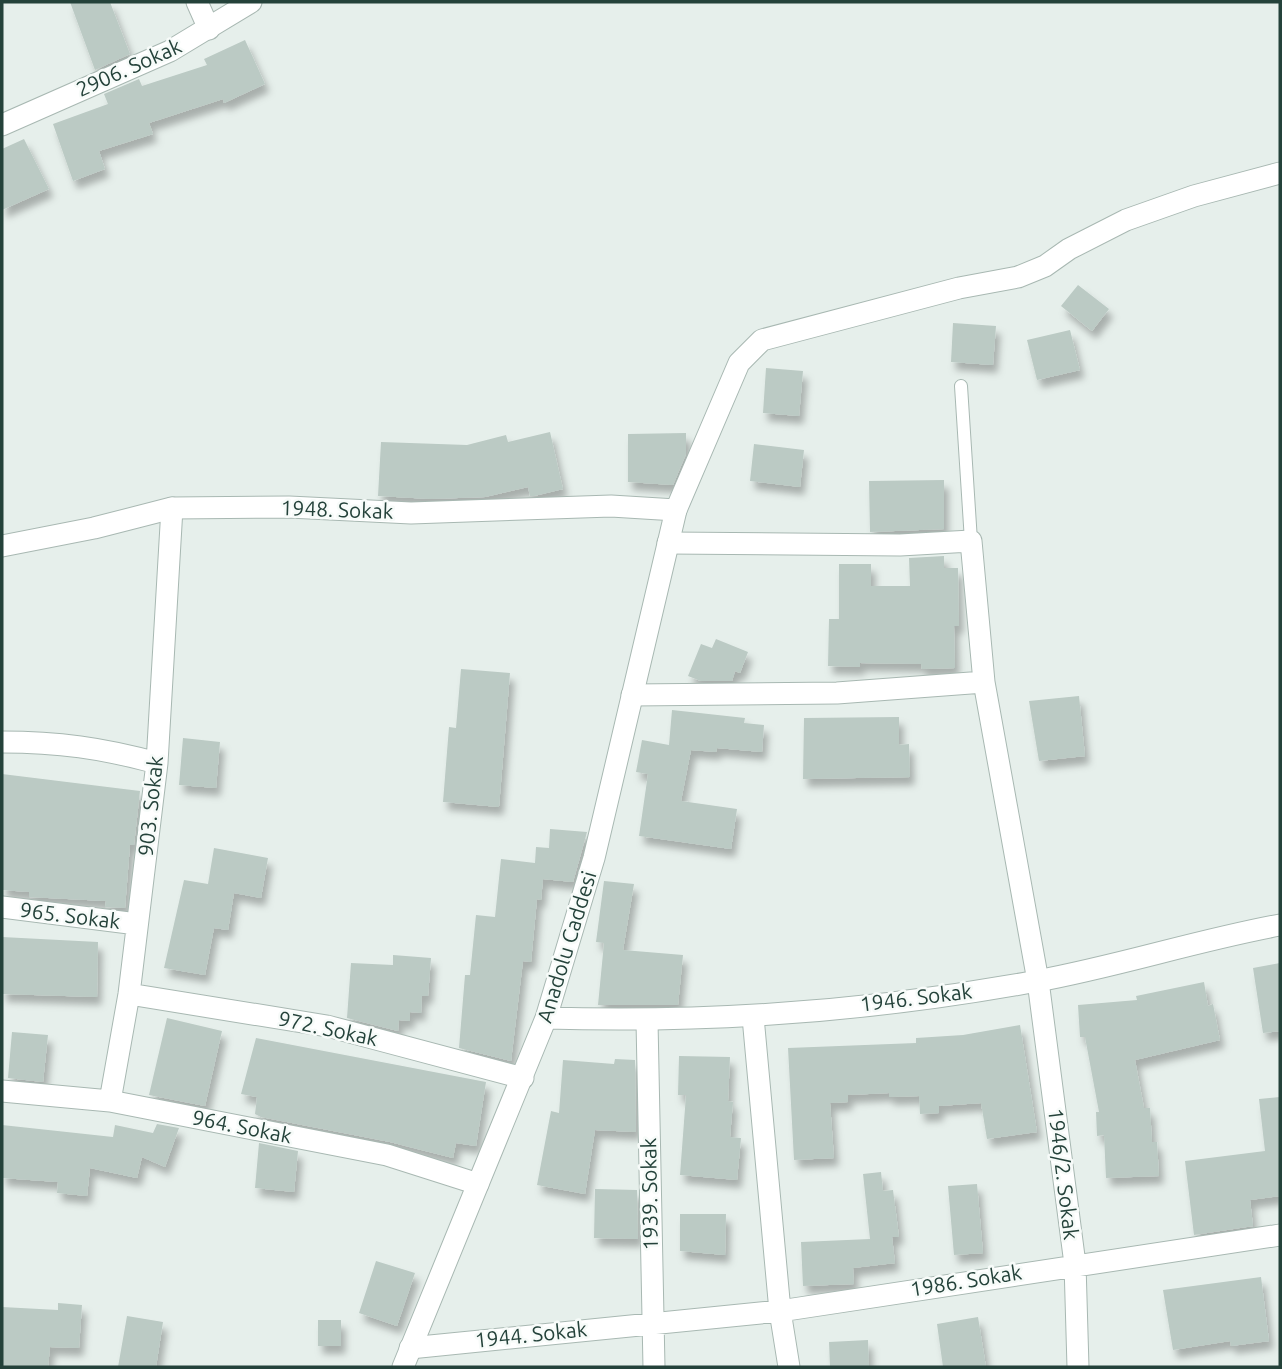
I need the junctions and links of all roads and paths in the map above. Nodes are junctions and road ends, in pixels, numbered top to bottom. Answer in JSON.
{"nodes":[{"id":1,"x":197,"y":2,"type":"edge"},
{"id":2,"x":251,"y":2,"type":"edge"},
{"id":3,"x":209,"y":29,"type":"junction"},
{"id":4,"x":2,"y":125,"type":"edge"},
{"id":5,"x":1280,"y":173,"type":"edge"},
{"id":6,"x":961,"y":386,"type":"dead end"},
{"id":7,"x":172,"y":508,"type":"junction"},
{"id":8,"x":676,"y":510,"type":"junction"},
{"id":9,"x":971,"y":541,"type":"junction"},
{"id":10,"x":668,"y":544,"type":"junction"},
{"id":11,"x":2,"y":546,"type":"edge"},
{"id":12,"x":984,"y":682,"type":"junction"},
{"id":13,"x":632,"y":695,"type":"junction"},
{"id":14,"x":2,"y":742,"type":"edge"},
{"id":15,"x":156,"y":762,"type":"junction"},
{"id":16,"x":2,"y":907,"type":"edge"},
{"id":17,"x":137,"y":924,"type":"junction"},
{"id":18,"x":1280,"y":925,"type":"edge"},
{"id":19,"x":1038,"y":981,"type":"junction"},
{"id":20,"x":129,"y":994,"type":"junction"},
{"id":21,"x":753,"y":1017,"type":"junction"},
{"id":22,"x":546,"y":1018,"type":"junction"},
{"id":23,"x":647,"y":1021,"type":"junction"},
{"id":24,"x":523,"y":1078,"type":"junction"},
{"id":25,"x":2,"y":1091,"type":"edge"},
{"id":26,"x":110,"y":1101,"type":"junction"},
{"id":27,"x":478,"y":1184,"type":"junction"},
{"id":28,"x":1280,"y":1235,"type":"edge"},
{"id":29,"x":1075,"y":1264,"type":"junction"},
{"id":30,"x":780,"y":1311,"type":"junction"},
{"id":31,"x":652,"y":1321,"type":"junction"},
{"id":32,"x":407,"y":1358,"type":"edge"},
{"id":33,"x":654,"y":1367,"type":"edge"},
{"id":34,"x":789,"y":1367,"type":"edge"},
{"id":35,"x":1077,"y":1367,"type":"edge"}],
"edges":[{"from":1,"to":3,"type":"street"},
{"from":2,"to":3,"type":"street","name":"2906. Sokak"},
{"from":3,"to":4,"type":"street","name":"2906. Sokak"},
{"from":5,"to":8,"type":"street","name":"Anadolu Caddesi"},
{"from":6,"to":9,"type":"lane"},
{"from":7,"to":8,"type":"street","name":"1948. Sokak"},
{"from":7,"to":11,"type":"street","name":"1948. Sokak"},
{"from":7,"to":15,"type":"street","name":"903. Sokak"},
{"from":8,"to":10,"type":"street","name":"Anadolu Caddesi"},
{"from":9,"to":10,"type":"street"},
{"from":9,"to":12,"type":"street","name":"1946/2. Sokak"},
{"from":10,"to":13,"type":"street","name":"Anadolu Caddesi"},
{"from":12,"to":13,"type":"street"},
{"from":12,"to":19,"type":"street","name":"1946/2. Sokak"},
{"from":13,"to":22,"type":"street","name":"Anadolu Caddesi"},
{"from":14,"to":15,"type":"street"},
{"from":15,"to":17,"type":"street","name":"903. Sokak"},
{"from":16,"to":17,"type":"street","name":"965. Sokak"},
{"from":17,"to":20,"type":"street","name":"903. Sokak"},
{"from":18,"to":19,"type":"street","name":"1946. Sokak"},
{"from":19,"to":21,"type":"street","name":"1946. Sokak"},
{"from":19,"to":29,"type":"street","name":"1946/2. Sokak"},
{"from":20,"to":24,"type":"street","name":"972. Sokak"},
{"from":20,"to":26,"type":"street","name":"903. Sokak"},
{"from":21,"to":23,"type":"street","name":"1946. Sokak"},
{"from":21,"to":30,"type":"street"},
{"from":22,"to":23,"type":"street","name":"1946. Sokak"},
{"from":22,"to":24,"type":"street","name":"Anadolu Caddesi"},
{"from":23,"to":31,"type":"street","name":"1939. Sokak"},
{"from":24,"to":27,"type":"street","name":"Anadolu Caddesi"},
{"from":25,"to":26,"type":"street","name":"964. Sokak"},
{"from":26,"to":27,"type":"street","name":"964. Sokak"},
{"from":27,"to":32,"type":"street","name":"Anadolu Caddesi"},
{"from":28,"to":29,"type":"street","name":"1986. Sokak"},
{"from":29,"to":30,"type":"street","name":"1986. Sokak"},
{"from":29,"to":35,"type":"street","name":"1946/2. Sokak"},
{"from":30,"to":31,"type":"street","name":"1986. Sokak"},
{"from":30,"to":34,"type":"street"},
{"from":31,"to":32,"type":"street","name":"1944. Sokak"},
{"from":31,"to":33,"type":"street","name":"1939. Sokak"}]}
